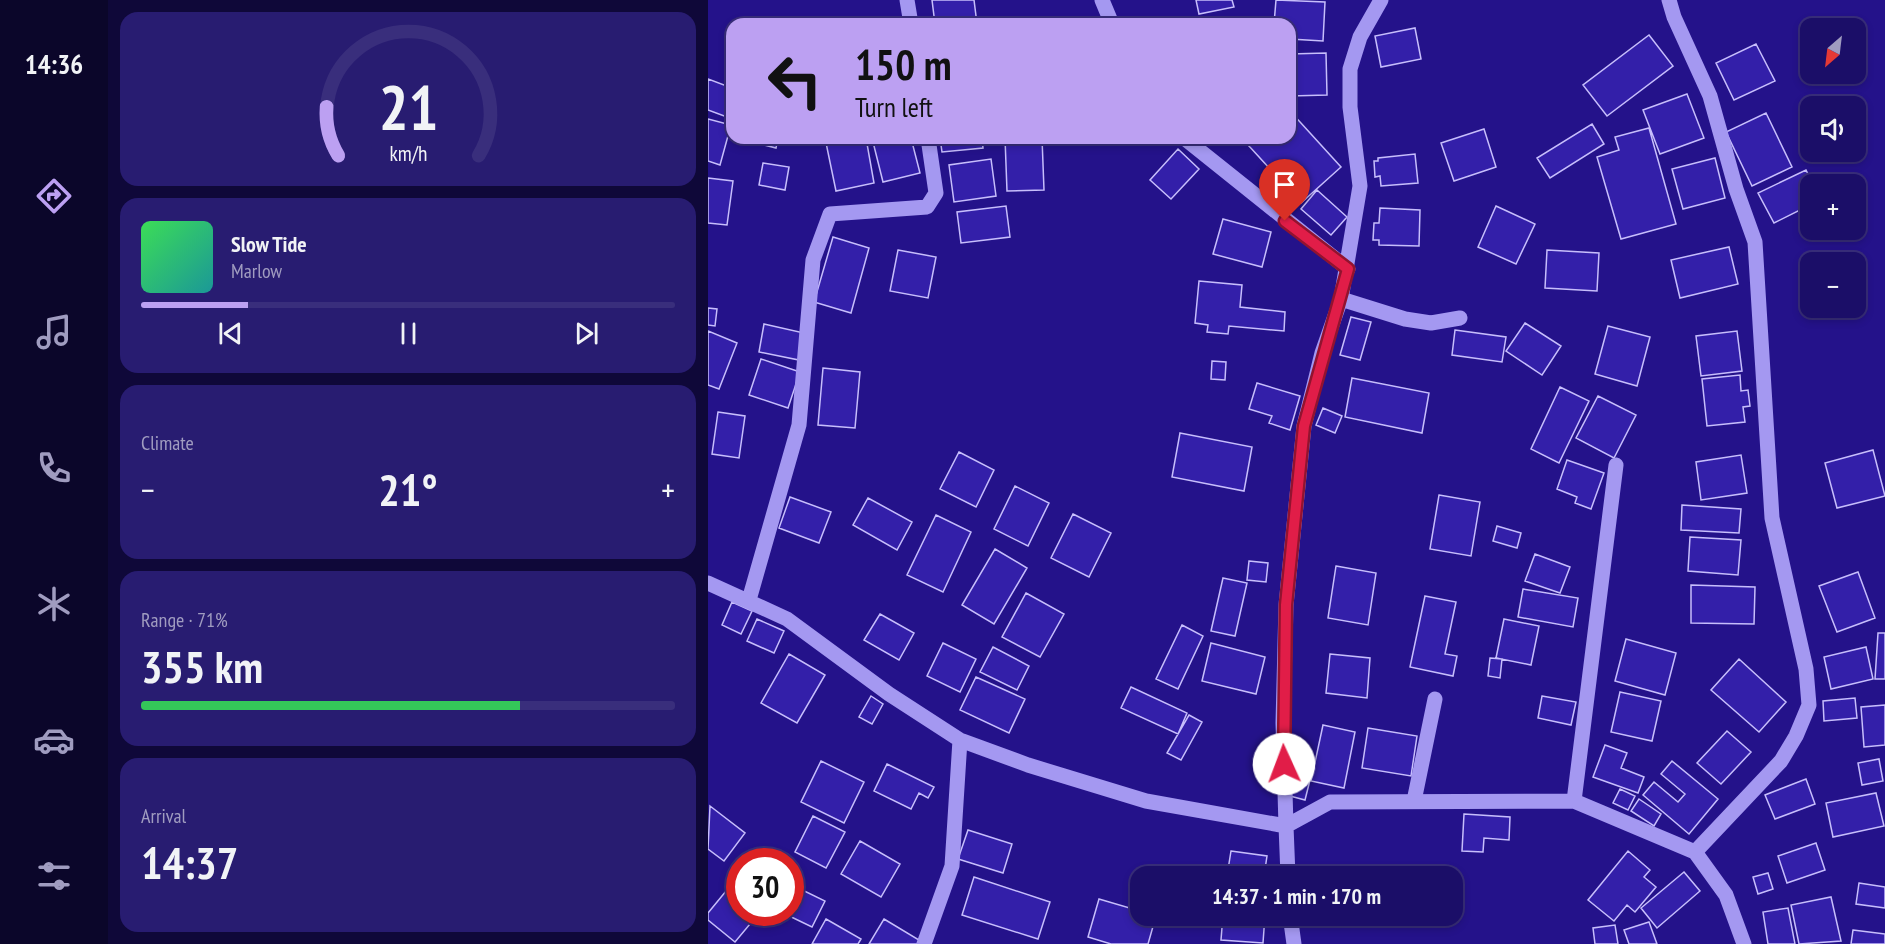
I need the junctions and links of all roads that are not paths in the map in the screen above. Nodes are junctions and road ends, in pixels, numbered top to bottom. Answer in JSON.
{"nodes":[{"id":1,"x":907,"y":0,"type":"edge"},
{"id":2,"x":1102,"y":0,"type":"edge"},
{"id":3,"x":1381,"y":0,"type":"edge"},
{"id":4,"x":1670,"y":0,"type":"edge"},
{"id":5,"x":910,"y":18,"type":"edge"},
{"id":6,"x":1110,"y":18,"type":"edge"},
{"id":7,"x":929,"y":144,"type":"edge"},
{"id":8,"x":1192,"y":144,"type":"edge"},
{"id":9,"x":1348,"y":269,"type":"junction"},
{"id":10,"x":1341,"y":299,"type":"junction"},
{"id":11,"x":1460,"y":318,"type":"dead end"},
{"id":12,"x":1616,"y":465,"type":"dead end"},
{"id":13,"x":708,"y":583,"type":"edge"},
{"id":14,"x":749,"y":600,"type":"junction"},
{"id":15,"x":1435,"y":699,"type":"dead end"},
{"id":16,"x":960,"y":740,"type":"junction"},
{"id":17,"x":1414,"y":801,"type":"junction"},
{"id":18,"x":1574,"y":801,"type":"junction"},
{"id":19,"x":1286,"y":826,"type":"junction"},
{"id":20,"x":1695,"y":852,"type":"junction"},
{"id":21,"x":1288,"y":866,"type":"edge"},
{"id":22,"x":1292,"y":926,"type":"edge"},
{"id":23,"x":924,"y":944,"type":"edge"},
{"id":24,"x":1294,"y":944,"type":"edge"},
{"id":25,"x":1744,"y":944,"type":"edge"}],
"edges":[{"from":1,"to":5,"type":"street"},
{"from":2,"to":6,"type":"street"},
{"from":3,"to":9,"type":"street"},
{"from":4,"to":20,"type":"street"},
{"from":7,"to":14,"type":"street"},
{"from":8,"to":9,"type":"street"},
{"from":9,"to":10,"type":"street"},
{"from":10,"to":11,"type":"street"},
{"from":10,"to":19,"type":"street"},
{"from":12,"to":18,"type":"street"},
{"from":13,"to":14,"type":"street"},
{"from":14,"to":16,"type":"street"},
{"from":15,"to":17,"type":"street"},
{"from":16,"to":19,"type":"street"},
{"from":16,"to":23,"type":"street"},
{"from":17,"to":18,"type":"street"},
{"from":17,"to":19,"type":"street"},
{"from":18,"to":20,"type":"street"},
{"from":19,"to":21,"type":"street"},
{"from":20,"to":25,"type":"street"},
{"from":22,"to":24,"type":"street"}]}
